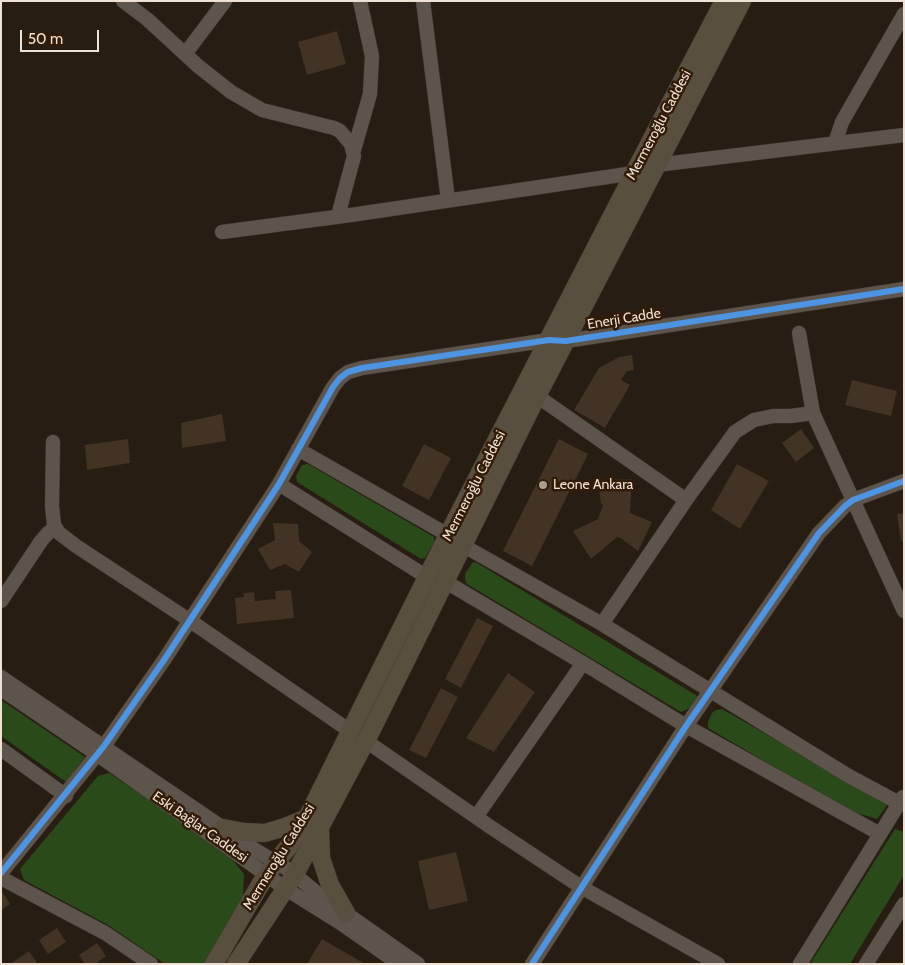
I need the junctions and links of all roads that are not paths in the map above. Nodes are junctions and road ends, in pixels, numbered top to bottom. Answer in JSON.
{"nodes":[{"id":1,"x":123,"y":1,"type":"edge"},
{"id":2,"x":225,"y":1,"type":"edge"},
{"id":3,"x":360,"y":1,"type":"edge"},
{"id":4,"x":422,"y":1,"type":"edge"},
{"id":5,"x":724,"y":1,"type":"edge"},
{"id":6,"x":742,"y":1,"type":"edge"},
{"id":7,"x":904,"y":14,"type":"edge"},
{"id":8,"x":185,"y":54,"type":"junction"},
{"id":9,"x":904,"y":135,"type":"edge"},
{"id":10,"x":835,"y":143,"type":"junction"},
{"id":11,"x":354,"y":150,"type":"junction"},
{"id":12,"x":656,"y":165,"type":"junction"},
{"id":13,"x":634,"y":173,"type":"junction"},
{"id":14,"x":448,"y":200,"type":"junction"},
{"id":15,"x":338,"y":216,"type":"junction"},
{"id":16,"x":222,"y":232,"type":"dead end"},
{"id":17,"x":904,"y":289,"type":"edge"},
{"id":18,"x":799,"y":333,"type":"dead end"},
{"id":19,"x":558,"y":340,"type":"junction"},
{"id":20,"x":538,"y":396,"type":"junction"},
{"id":21,"x":813,"y":413,"type":"junction"},
{"id":22,"x":53,"y":442,"type":"dead end"},
{"id":23,"x":298,"y":449,"type":"junction"},
{"id":24,"x":904,"y":481,"type":"edge"},
{"id":25,"x":279,"y":484,"type":"junction"},
{"id":26,"x":686,"y":500,"type":"junction"},
{"id":27,"x":854,"y":500,"type":"junction"},
{"id":28,"x":55,"y":528,"type":"junction"},
{"id":29,"x":448,"y":535,"type":"junction"},
{"id":30,"x":464,"y":546,"type":"junction"},
{"id":31,"x":427,"y":577,"type":"junction"},
{"id":32,"x":446,"y":582,"type":"junction"},
{"id":33,"x":1,"y":601,"type":"edge"},
{"id":34,"x":904,"y":611,"type":"edge"},
{"id":35,"x":189,"y":620,"type":"junction"},
{"id":36,"x":602,"y":624,"type":"junction"},
{"id":37,"x":584,"y":663,"type":"junction"},
{"id":38,"x":1,"y":676,"type":"edge"},
{"id":39,"x":1,"y":689,"type":"edge"},
{"id":40,"x":710,"y":691,"type":"junction"},
{"id":41,"x":686,"y":726,"type":"junction"},
{"id":42,"x":350,"y":731,"type":"junction"},
{"id":43,"x":366,"y":741,"type":"junction"},
{"id":44,"x":1,"y":749,"type":"edge"},
{"id":45,"x":101,"y":751,"type":"junction"},
{"id":46,"x":66,"y":796,"type":"junction"},
{"id":47,"x":902,"y":799,"type":"edge"},
{"id":48,"x":476,"y":817,"type":"junction"},
{"id":49,"x":313,"y":822,"type":"junction"},
{"id":50,"x":223,"y":828,"type":"junction"},
{"id":51,"x":880,"y":834,"type":"junction"},
{"id":52,"x":271,"y":869,"type":"junction"},
{"id":53,"x":1,"y":873,"type":"edge"},
{"id":54,"x":1,"y":878,"type":"edge"},
{"id":55,"x":290,"y":882,"type":"junction"},
{"id":56,"x":581,"y":887,"type":"junction"},
{"id":57,"x":904,"y":904,"type":"edge"},
{"id":58,"x":346,"y":913,"type":"junction"},
{"id":59,"x":151,"y":964,"type":"edge"},
{"id":60,"x":214,"y":964,"type":"edge"},
{"id":61,"x":236,"y":964,"type":"edge"},
{"id":62,"x":399,"y":964,"type":"edge"},
{"id":63,"x":418,"y":964,"type":"edge"},
{"id":64,"x":532,"y":964,"type":"edge"},
{"id":65,"x":718,"y":964,"type":"edge"},
{"id":66,"x":800,"y":964,"type":"edge"},
{"id":67,"x":866,"y":964,"type":"edge"}],
"edges":[{"from":1,"to":8,"type":"street"},
{"from":2,"to":8,"type":"street"},
{"from":3,"to":11,"type":"street"},
{"from":4,"to":14,"type":"street"},
{"from":5,"to":13,"type":"main road","name":"Mermeroğlu Caddesi"},
{"from":6,"to":12,"type":"main road","name":"Mermeroğlu Caddesi"},
{"from":7,"to":10,"type":"street"},
{"from":8,"to":11,"type":"street"},
{"from":9,"to":10,"type":"street"},
{"from":10,"to":12,"type":"street"},
{"from":11,"to":15,"type":"street"},
{"from":12,"to":19,"type":"main road","name":"Mermeroğlu Caddesi"},
{"from":13,"to":14,"type":"street"},
{"from":13,"to":19,"type":"main road","name":"Mermeroğlu Caddesi"},
{"from":14,"to":15,"type":"street"},
{"from":15,"to":16,"type":"street"},
{"from":17,"to":19,"type":"street","name":"Enerji Cadde"},
{"from":18,"to":21,"type":"street"},
{"from":19,"to":20,"type":"main road","name":"Mermeroğlu Caddesi"},
{"from":19,"to":23,"type":"street","name":"Enerji Cadde"},
{"from":19,"to":29,"type":"main road","name":"Mermeroğlu Caddesi"},
{"from":20,"to":26,"type":"street"},
{"from":20,"to":30,"type":"main road","name":"Mermeroğlu Caddesi"},
{"from":21,"to":26,"type":"street"},
{"from":21,"to":27,"type":"street"},
{"from":22,"to":28,"type":"street"},
{"from":23,"to":25,"type":"street"},
{"from":23,"to":29,"type":"street"},
{"from":24,"to":27,"type":"street"},
{"from":25,"to":31,"type":"street"},
{"from":25,"to":35,"type":"street"},
{"from":26,"to":36,"type":"street"},
{"from":27,"to":34,"type":"street"},
{"from":27,"to":40,"type":"street"},
{"from":28,"to":33,"type":"street"},
{"from":28,"to":35,"type":"street"},
{"from":29,"to":31,"type":"main road","name":"Mermeroğlu Caddesi"},
{"from":30,"to":32,"type":"main road","name":"Mermeroğlu Caddesi"},
{"from":30,"to":36,"type":"street"},
{"from":31,"to":42,"type":"main road","name":"Mermeroğlu Caddesi"},
{"from":32,"to":37,"type":"street"},
{"from":32,"to":43,"type":"main road","name":"Mermeroğlu Caddesi"},
{"from":35,"to":42,"type":"street"},
{"from":35,"to":45,"type":"street"},
{"from":36,"to":40,"type":"street"},
{"from":37,"to":41,"type":"street"},
{"from":37,"to":48,"type":"street"},
{"from":38,"to":45,"type":"street","name":"Eski Bağlar Caddesi"},
{"from":39,"to":45,"type":"street","name":"Eski Bağlar Caddesi"},
{"from":40,"to":41,"type":"street"},
{"from":40,"to":47,"type":"street"},
{"from":41,"to":51,"type":"street"},
{"from":41,"to":56,"type":"street"},
{"from":42,"to":49,"type":"main road","name":"Mermeroğlu Caddesi"},
{"from":43,"to":48,"type":"street"},
{"from":43,"to":49,"type":"main road","name":"Mermeroğlu Caddesi"},
{"from":44,"to":46,"type":"street"},
{"from":45,"to":46,"type":"street"},
{"from":45,"to":50,"type":"street","name":"Eski Bağlar Caddesi"},
{"from":45,"to":52,"type":"street","name":"Eski Bağlar Caddesi"},
{"from":46,"to":53,"type":"street"},
{"from":47,"to":51,"type":"street"},
{"from":48,"to":56,"type":"street"},
{"from":49,"to":50,"type":"main road"},
{"from":49,"to":52,"type":"main road","name":"Mermeroğlu Caddesi"},
{"from":49,"to":55,"type":"main road","name":"Mermeroğlu Caddesi"},
{"from":49,"to":58,"type":"main road"},
{"from":50,"to":52,"type":"street","name":"Eski Bağlar Caddesi"},
{"from":51,"to":66,"type":"street"},
{"from":52,"to":55,"type":"street","name":"Eski Bağlar Caddesi"},
{"from":52,"to":60,"type":"main road","name":"Mermeroğlu Caddesi"},
{"from":54,"to":59,"type":"street"},
{"from":55,"to":58,"type":"street"},
{"from":55,"to":61,"type":"main road","name":"Mermeroğlu Caddesi"},
{"from":55,"to":62,"type":"street","name":"Eski Bağlar Caddesi"},
{"from":56,"to":64,"type":"street"},
{"from":56,"to":65,"type":"street"},
{"from":57,"to":67,"type":"street"},
{"from":58,"to":63,"type":"street"}]}
